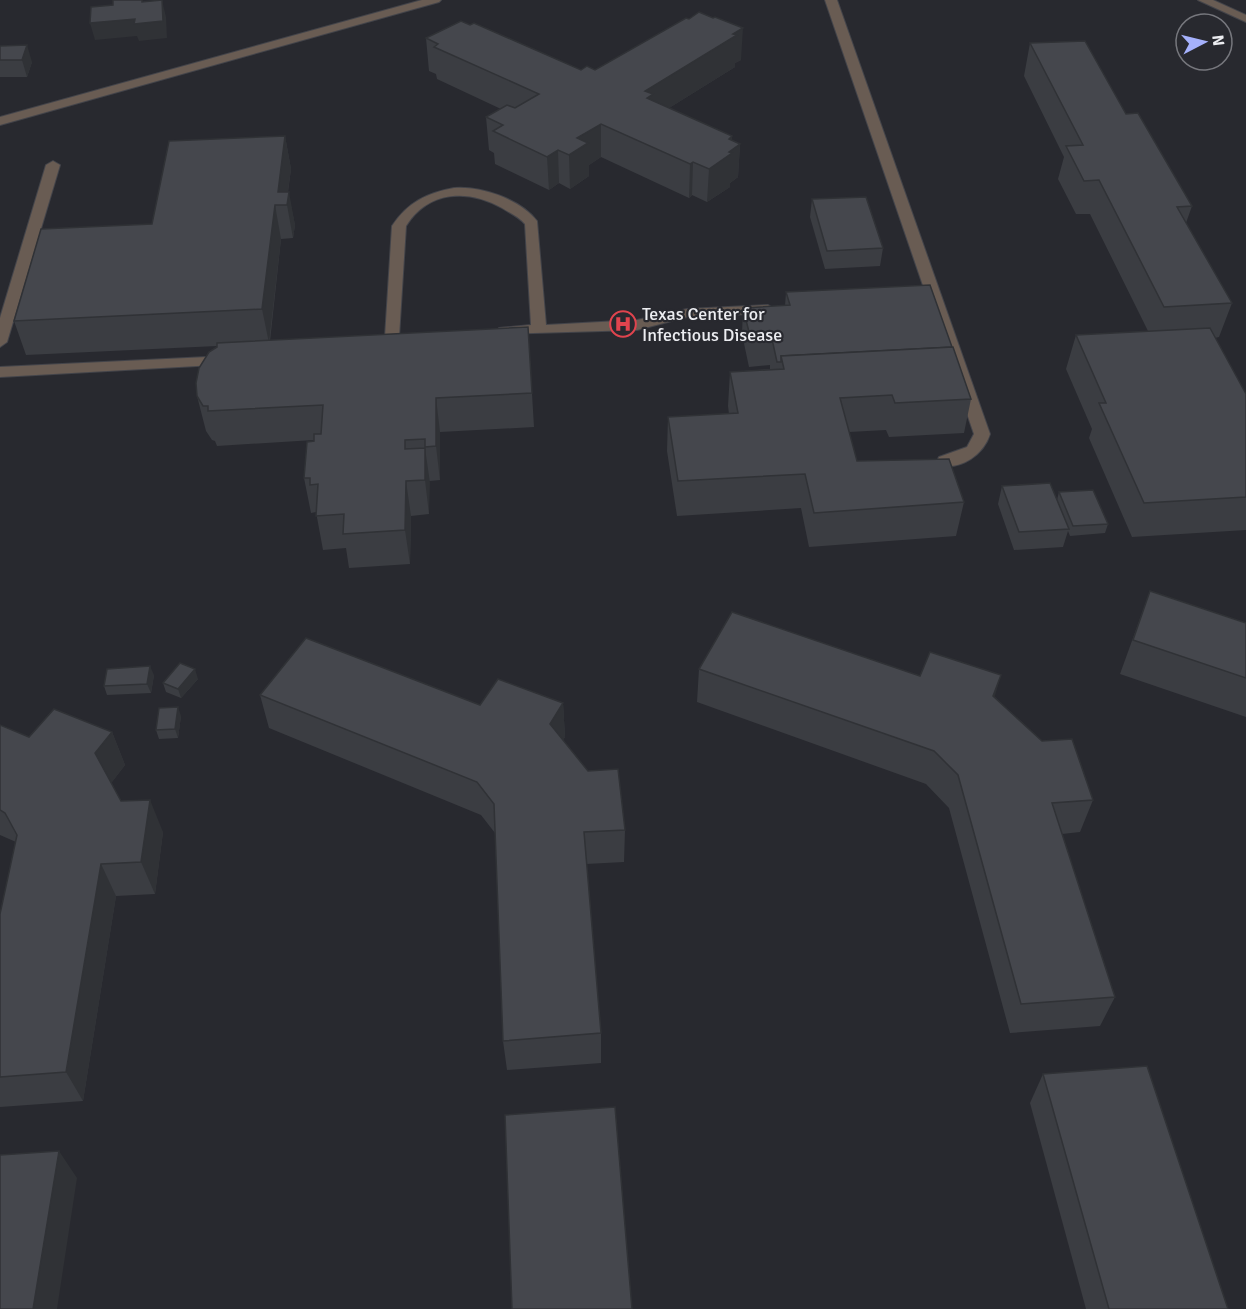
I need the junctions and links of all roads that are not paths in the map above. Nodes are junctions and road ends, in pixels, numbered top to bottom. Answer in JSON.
{"nodes":[{"id":1,"x":435,"y":0,"type":"edge"},
{"id":2,"x":831,"y":0,"type":"edge"},
{"id":3,"x":1204,"y":0,"type":"edge"},
{"id":4,"x":1246,"y":19,"type":"edge"},
{"id":5,"x":0,"y":121,"type":"edge"},
{"id":6,"x":53,"y":165,"type":"dead end"},
{"id":7,"x":934,"y":293,"type":"junction"},
{"id":8,"x":914,"y":297,"type":"edge"},
{"id":9,"x":779,"y":308,"type":"edge"},
{"id":10,"x":540,"y":330,"type":"junction"},
{"id":11,"x":494,"y":332,"type":"edge"},
{"id":12,"x":374,"y":337,"type":"edge"},
{"id":13,"x":0,"y":342,"type":"edge"},
{"id":14,"x":238,"y":360,"type":"edge"},
{"id":15,"x":0,"y":372,"type":"edge"},
{"id":16,"x":945,"y":461,"type":"edge"}],
"edges":[{"from":1,"to":5,"type":"lane"},
{"from":2,"to":7,"type":"lane"},
{"from":3,"to":4,"type":"lane"},
{"from":6,"to":13,"type":"lane"},
{"from":7,"to":8,"type":"lane"},
{"from":7,"to":16,"type":"lane"},
{"from":9,"to":10,"type":"lane"},
{"from":10,"to":11,"type":"lane"},
{"from":10,"to":12,"type":"lane"},
{"from":14,"to":15,"type":"lane"}]}
